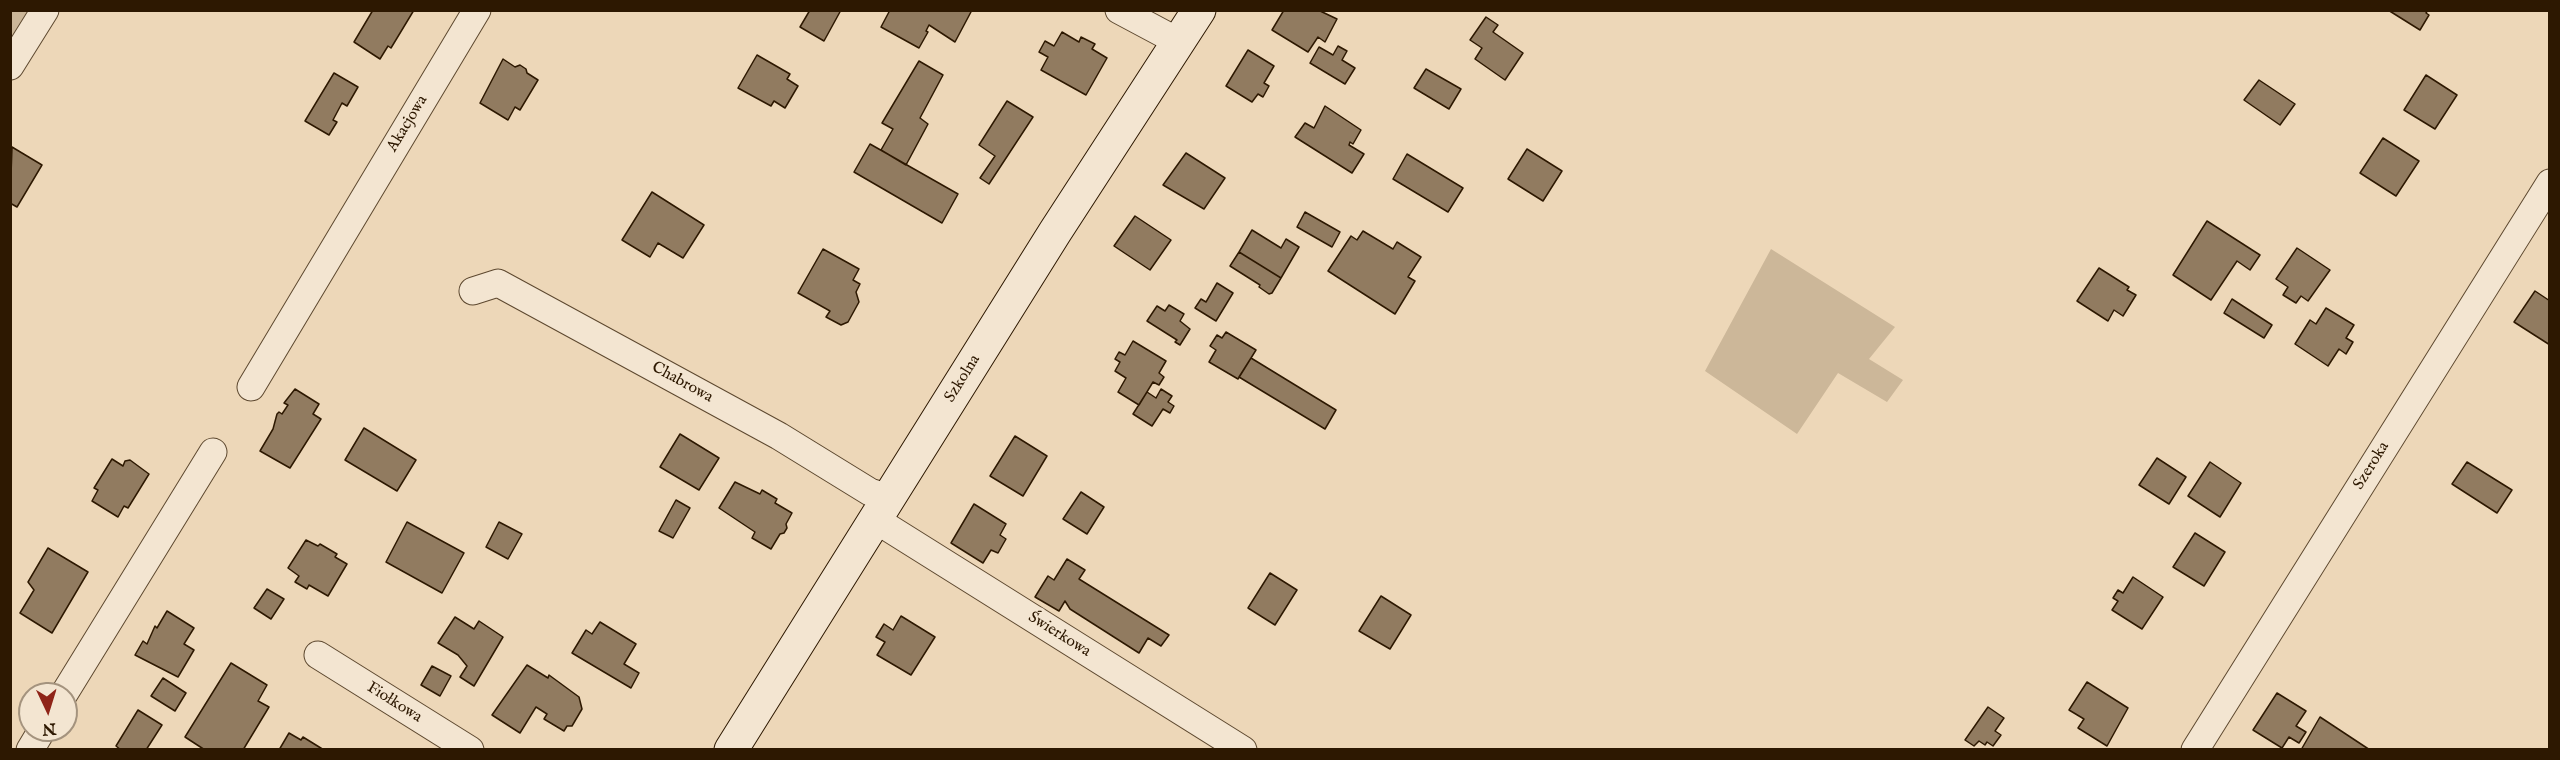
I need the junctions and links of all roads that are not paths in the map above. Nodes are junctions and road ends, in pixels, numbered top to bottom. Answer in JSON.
{"nodes":[{"id":1,"x":45,"y":10,"type":"edge"},
{"id":2,"x":477,"y":10,"type":"edge"},
{"id":3,"x":1119,"y":10,"type":"edge"},
{"id":4,"x":1199,"y":10,"type":"edge"},
{"id":5,"x":1179,"y":42,"type":"junction"},
{"id":6,"x":10,"y":66,"type":"edge"},
{"id":7,"x":2550,"y":183,"type":"edge"},
{"id":8,"x":473,"y":291,"type":"dead end"},
{"id":9,"x":251,"y":387,"type":"dead end"},
{"id":10,"x":213,"y":452,"type":"dead end"},
{"id":11,"x":882,"y":509,"type":"junction"},
{"id":12,"x":318,"y":655,"type":"dead end"},
{"id":13,"x":71,"y":682,"type":"edge"},
{"id":14,"x":470,"y":750,"type":"edge"},
{"id":15,"x":731,"y":750,"type":"edge"},
{"id":16,"x":1243,"y":750,"type":"edge"},
{"id":17,"x":2194,"y":750,"type":"edge"}],
"edges":[{"from":1,"to":6,"type":"street"},
{"from":2,"to":9,"type":"street","name":"Akacjowa"},
{"from":3,"to":5,"type":"street"},
{"from":4,"to":5,"type":"street","name":"Szkolna"},
{"from":5,"to":11,"type":"street","name":"Szkolna"},
{"from":7,"to":17,"type":"street","name":"Szeroka"},
{"from":8,"to":11,"type":"street","name":"Chabrowa"},
{"from":10,"to":13,"type":"street"},
{"from":11,"to":15,"type":"street","name":"Szkolna"},
{"from":11,"to":16,"type":"street","name":"Świerkowa"},
{"from":12,"to":14,"type":"street","name":"Fiołkowa"}]}
